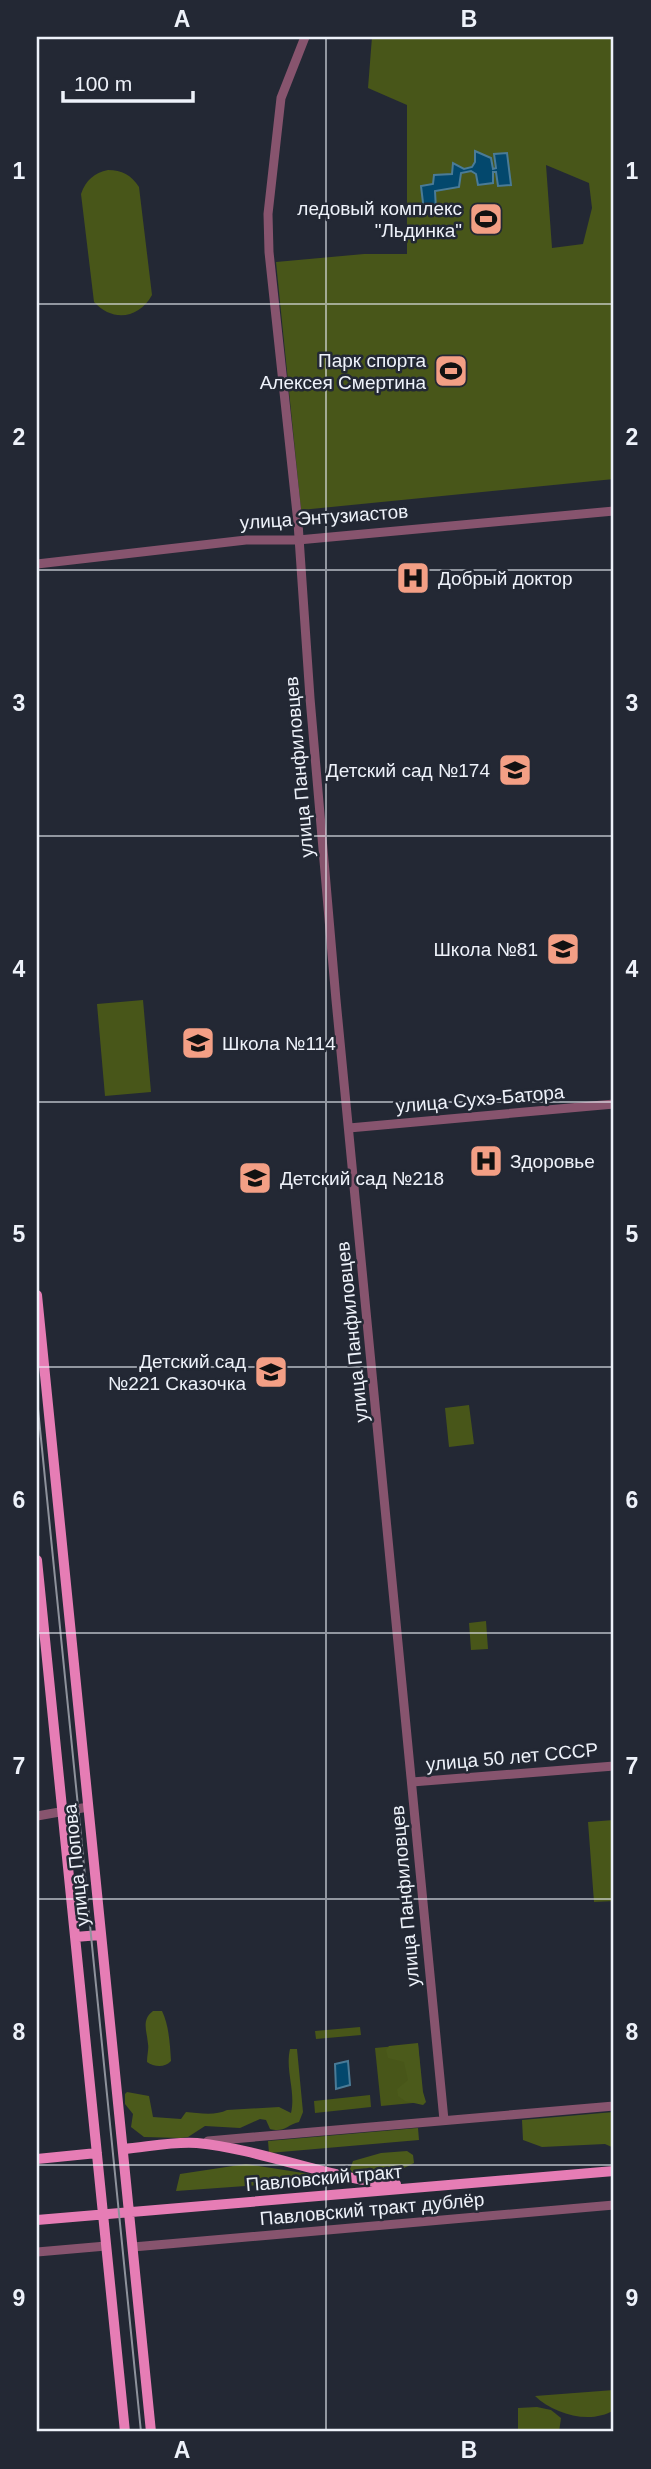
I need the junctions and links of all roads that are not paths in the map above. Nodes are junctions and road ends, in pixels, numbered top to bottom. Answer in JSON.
{"nodes":[{"id":1,"x":305,"y":37,"type":"edge"},
{"id":2,"x":614,"y":511,"type":"edge"},
{"id":3,"x":298,"y":540,"type":"junction"},
{"id":4,"x":37,"y":564,"type":"edge"},
{"id":5,"x":614,"y":1104,"type":"edge"},
{"id":6,"x":349,"y":1128,"type":"junction"},
{"id":7,"x":37,"y":1295,"type":"edge"},
{"id":8,"x":38,"y":1315,"type":"edge"},
{"id":9,"x":37,"y":1560,"type":"edge"},
{"id":10,"x":614,"y":1766,"type":"edge"},
{"id":11,"x":412,"y":1783,"type":"junction"},
{"id":12,"x":88,"y":1807,"type":"junction"},
{"id":13,"x":62,"y":1813,"type":"junction"},
{"id":14,"x":37,"y":1816,"type":"edge"},
{"id":15,"x":100,"y":1935,"type":"junction"},
{"id":16,"x":75,"y":1937,"type":"junction"},
{"id":17,"x":614,"y":2106,"type":"edge"},
{"id":18,"x":444,"y":2120,"type":"junction"},
{"id":19,"x":194,"y":2143,"type":"junction"},
{"id":20,"x":123,"y":2150,"type":"junction"},
{"id":21,"x":97,"y":2153,"type":"junction"},
{"id":22,"x":37,"y":2159,"type":"edge"},
{"id":23,"x":614,"y":2171,"type":"edge"},
{"id":24,"x":427,"y":2187,"type":"junction"},
{"id":25,"x":614,"y":2205,"type":"edge"},
{"id":26,"x":129,"y":2212,"type":"junction"},
{"id":27,"x":103,"y":2214,"type":"junction"},
{"id":28,"x":37,"y":2220,"type":"edge"},
{"id":29,"x":106,"y":2246,"type":"junction"},
{"id":30,"x":133,"y":2247,"type":"junction"},
{"id":31,"x":37,"y":2252,"type":"edge"},
{"id":32,"x":125,"y":2432,"type":"edge"},
{"id":33,"x":151,"y":2432,"type":"edge"}],
"edges":[{"from":1,"to":3,"type":"street","name":"улица Панфиловцев"},
{"from":2,"to":3,"type":"street","name":"улица Энтузиастов"},
{"from":3,"to":4,"type":"street","name":"улица Энтузиастов"},
{"from":3,"to":6,"type":"street","name":"улица Панфиловцев"},
{"from":5,"to":6,"type":"street","name":"улица Сухэ-Батора"},
{"from":6,"to":11,"type":"street","name":"улица Панфиловцев"},
{"from":7,"to":8,"type":"main road","name":"улица Попова"},
{"from":8,"to":12,"type":"main road","name":"улица Попова"},
{"from":9,"to":13,"type":"main road","name":"улица Попова"},
{"from":10,"to":11,"type":"street","name":"улица 50 лет СССР"},
{"from":11,"to":18,"type":"street","name":"улица Панфиловцев"},
{"from":12,"to":13,"type":"street"},
{"from":12,"to":15,"type":"main road","name":"улица Попова"},
{"from":13,"to":14,"type":"street"},
{"from":13,"to":16,"type":"main road","name":"улица Попова"},
{"from":15,"to":16,"type":"main road"},
{"from":15,"to":20,"type":"main road","name":"улица Попова"},
{"from":16,"to":21,"type":"main road","name":"улица Попова"},
{"from":17,"to":18,"type":"street"},
{"from":18,"to":19,"type":"street"},
{"from":19,"to":20,"type":"main road"},
{"from":19,"to":24,"type":"main road"},
{"from":20,"to":26,"type":"main road","name":"улица Попова"},
{"from":21,"to":22,"type":"main road"},
{"from":21,"to":27,"type":"main road","name":"улица Попова"},
{"from":23,"to":24,"type":"main road","name":"Павловский тракт"},
{"from":24,"to":26,"type":"main road","name":"Павловский тракт"},
{"from":25,"to":30,"type":"street","name":"Павловский тракт дублёр"},
{"from":26,"to":27,"type":"main road","name":"Павловский тракт"},
{"from":26,"to":30,"type":"main road","name":"улица Попова"},
{"from":27,"to":28,"type":"main road","name":"Павловский тракт"},
{"from":27,"to":29,"type":"main road","name":"улица Попова"},
{"from":29,"to":31,"type":"street"},
{"from":29,"to":32,"type":"main road","name":"улица Попова"},
{"from":30,"to":33,"type":"main road","name":"улица Попова"}]}
